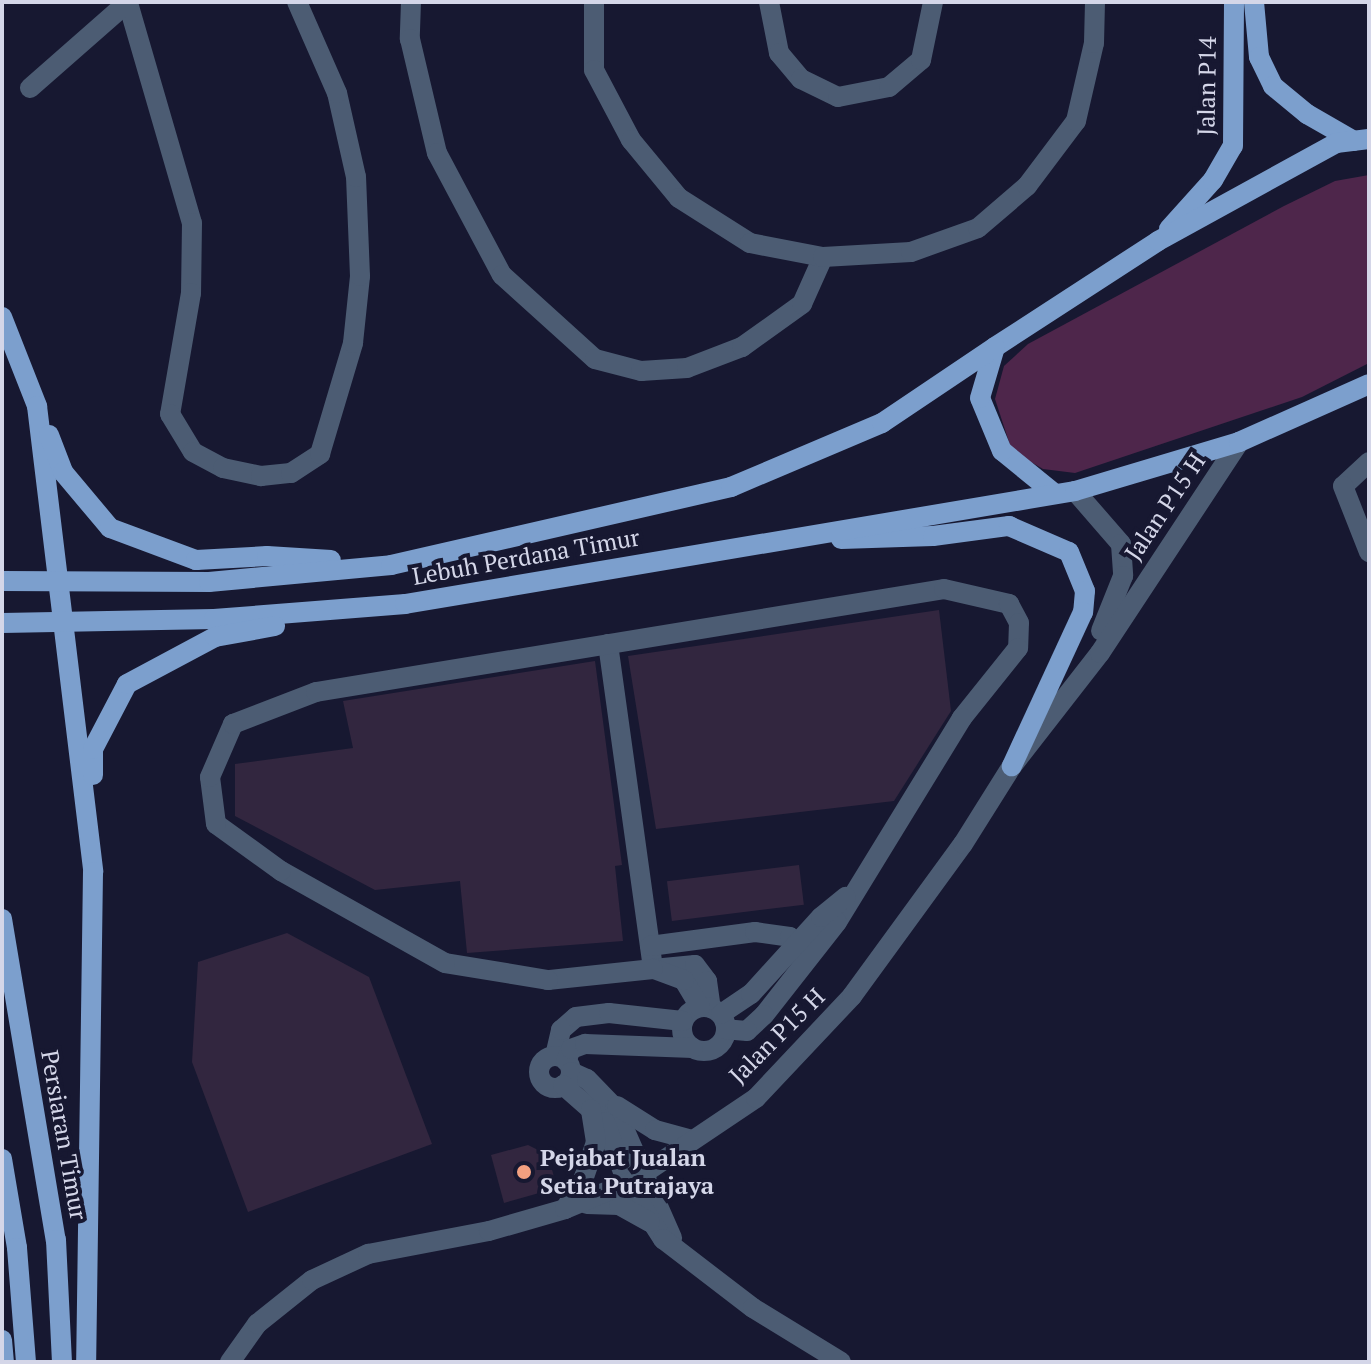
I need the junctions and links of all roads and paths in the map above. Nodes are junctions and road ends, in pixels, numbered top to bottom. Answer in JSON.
{"nodes":[{"id":1,"x":128,"y":2,"type":"edge"},
{"id":2,"x":297,"y":2,"type":"edge"},
{"id":3,"x":411,"y":2,"type":"edge"},
{"id":4,"x":594,"y":2,"type":"edge"},
{"id":5,"x":769,"y":2,"type":"edge"},
{"id":6,"x":933,"y":2,"type":"edge"},
{"id":7,"x":1095,"y":2,"type":"edge"},
{"id":8,"x":1234,"y":2,"type":"edge"},
{"id":9,"x":1254,"y":2,"type":"edge"},
{"id":10,"x":30,"y":88,"type":"dead end"},
{"id":11,"x":1362,"y":140,"type":"edge"},
{"id":12,"x":1158,"y":241,"type":"junction"},
{"id":13,"x":823,"y":257,"type":"junction"},
{"id":14,"x":2,"y":317,"type":"edge"},
{"id":15,"x":995,"y":347,"type":"junction"},
{"id":16,"x":1369,"y":384,"type":"edge"},
{"id":17,"x":37,"y":406,"type":"junction"},
{"id":18,"x":1239,"y":442,"type":"junction"},
{"id":19,"x":1369,"y":462,"type":"edge"},
{"id":20,"x":1065,"y":492,"type":"junction"},
{"id":21,"x":803,"y":538,"type":"junction"},
{"id":22,"x":1369,"y":552,"type":"edge"},
{"id":23,"x":391,"y":565,"type":"junction"},
{"id":24,"x":2,"y":581,"type":"edge"},
{"id":25,"x":60,"y":584,"type":"junction"},
{"id":26,"x":405,"y":604,"type":"junction"},
{"id":27,"x":2,"y":623,"type":"edge"},
{"id":28,"x":54,"y":625,"type":"junction"},
{"id":29,"x":608,"y":644,"type":"junction"},
{"id":30,"x":1078,"y":678,"type":"junction"},
{"id":31,"x":1012,"y":766,"type":"junction"},
{"id":32,"x":93,"y":872,"type":"junction"},
{"id":33,"x":856,"y":889,"type":"junction"},
{"id":34,"x":2,"y":919,"type":"edge"},
{"id":35,"x":813,"y":927,"type":"junction"},
{"id":36,"x":755,"y":932,"type":"junction"},
{"id":37,"x":650,"y":946,"type":"junction"},
{"id":38,"x":794,"y":948,"type":"junction"},
{"id":39,"x":653,"y":969,"type":"junction"},
{"id":40,"x":715,"y":1014,"type":"junction"},
{"id":41,"x":683,"y":1021,"type":"junction"},
{"id":42,"x":693,"y":1048,"type":"junction"},
{"id":43,"x":564,"y":1068,"type":"junction"},
{"id":44,"x":600,"y":1105,"type":"junction"},
{"id":45,"x":692,"y":1140,"type":"junction"},
{"id":46,"x":673,"y":1152,"type":"junction"},
{"id":47,"x":2,"y":1159,"type":"edge"},
{"id":48,"x":635,"y":1178,"type":"junction"},
{"id":49,"x":570,"y":1207,"type":"junction"},
{"id":50,"x":655,"y":1214,"type":"junction"},
{"id":51,"x":257,"y":1324,"type":"junction"},
{"id":52,"x":2,"y":1340,"type":"edge"},
{"id":53,"x":4,"y":1362,"type":"edge"},
{"id":54,"x":26,"y":1362,"type":"edge"},
{"id":55,"x":62,"y":1362,"type":"edge"},
{"id":56,"x":86,"y":1362,"type":"edge"},
{"id":57,"x":230,"y":1362,"type":"edge"},
{"id":58,"x":236,"y":1362,"type":"edge"},
{"id":59,"x":841,"y":1362,"type":"edge"}],
"edges":[{"from":1,"to":2,"type":"street"},
{"from":1,"to":10,"type":"street"},
{"from":3,"to":13,"type":"street"},
{"from":4,"to":13,"type":"street"},
{"from":5,"to":6,"type":"street"},
{"from":7,"to":13,"type":"street"},
{"from":8,"to":12,"type":"main road","name":"Jalan P14"},
{"from":9,"to":11,"type":"main road","name":"Jalan P14"},
{"from":11,"to":12,"type":"main road"},
{"from":12,"to":15,"type":"main road","name":"Lebuh Perdana Timur"},
{"from":14,"to":17,"type":"main road"},
{"from":15,"to":20,"type":"main road"},
{"from":15,"to":23,"type":"main road","name":"Lebuh Perdana Timur"},
{"from":16,"to":18,"type":"main road","name":"Lebuh Perdana Timur"},
{"from":17,"to":23,"type":"main road"},
{"from":17,"to":25,"type":"main road"},
{"from":18,"to":20,"type":"main road","name":"Lebuh Perdana Timur"},
{"from":18,"to":30,"type":"street","name":"Jalan P15 H"},
{"from":19,"to":22,"type":"street"},
{"from":20,"to":21,"type":"main road","name":"Lebuh Perdana Timur"},
{"from":20,"to":30,"type":"street","name":"Jalan P15 H"},
{"from":21,"to":26,"type":"main road","name":"Lebuh Perdana Timur"},
{"from":21,"to":31,"type":"main road"},
{"from":23,"to":25,"type":"main road","name":"Lebuh Perdana Timur"},
{"from":24,"to":25,"type":"main road","name":"Lebuh Perdana Timur"},
{"from":25,"to":28,"type":"main road"},
{"from":26,"to":28,"type":"main road","name":"Lebuh Perdana Timur"},
{"from":26,"to":32,"type":"main road"},
{"from":27,"to":28,"type":"main road","name":"Lebuh Perdana Timur"},
{"from":28,"to":32,"type":"main road"},
{"from":29,"to":33,"type":"street"},
{"from":29,"to":37,"type":"street"},
{"from":29,"to":39,"type":"street"},
{"from":30,"to":31,"type":"street","name":"Jalan P15 H"},
{"from":31,"to":45,"type":"street","name":"Jalan P15 H"},
{"from":32,"to":56,"type":"main road"},
{"from":33,"to":35,"type":"street"},
{"from":33,"to":40,"type":"street"},
{"from":34,"to":55,"type":"main road","name":"Persiaran Timur"},
{"from":35,"to":36,"type":"street"},
{"from":35,"to":38,"type":"street"},
{"from":36,"to":37,"type":"street"},
{"from":36,"to":38,"type":"street"},
{"from":37,"to":39,"type":"street"},
{"from":38,"to":40,"type":"street"},
{"from":39,"to":40,"type":"street"},
{"from":40,"to":41,"type":"street"},
{"from":40,"to":42,"type":"street"},
{"from":41,"to":42,"type":"street"},
{"from":41,"to":43,"type":"street"},
{"from":42,"to":43,"type":"street"},
{"from":43,"to":44,"type":"street"},
{"from":44,"to":45,"type":"street"},
{"from":44,"to":48,"type":"street"},
{"from":44,"to":49,"type":"street"},
{"from":45,"to":46,"type":"street","name":"Jalan P15 H"},
{"from":46,"to":48,"type":"street","name":"Jalan P15 H"},
{"from":46,"to":50,"type":"street"},
{"from":47,"to":54,"type":"main road"},
{"from":48,"to":49,"type":"street","name":"Jalan P15 H"},
{"from":48,"to":50,"type":"street"},
{"from":49,"to":50,"type":"street"},
{"from":49,"to":51,"type":"street","name":"Jalan P15 H"},
{"from":50,"to":59,"type":"street"},
{"from":51,"to":57,"type":"street","name":"Jalan P15 H"},
{"from":51,"to":58,"type":"street","name":"Jalan P15 H"},
{"from":52,"to":53,"type":"main road"}]}
